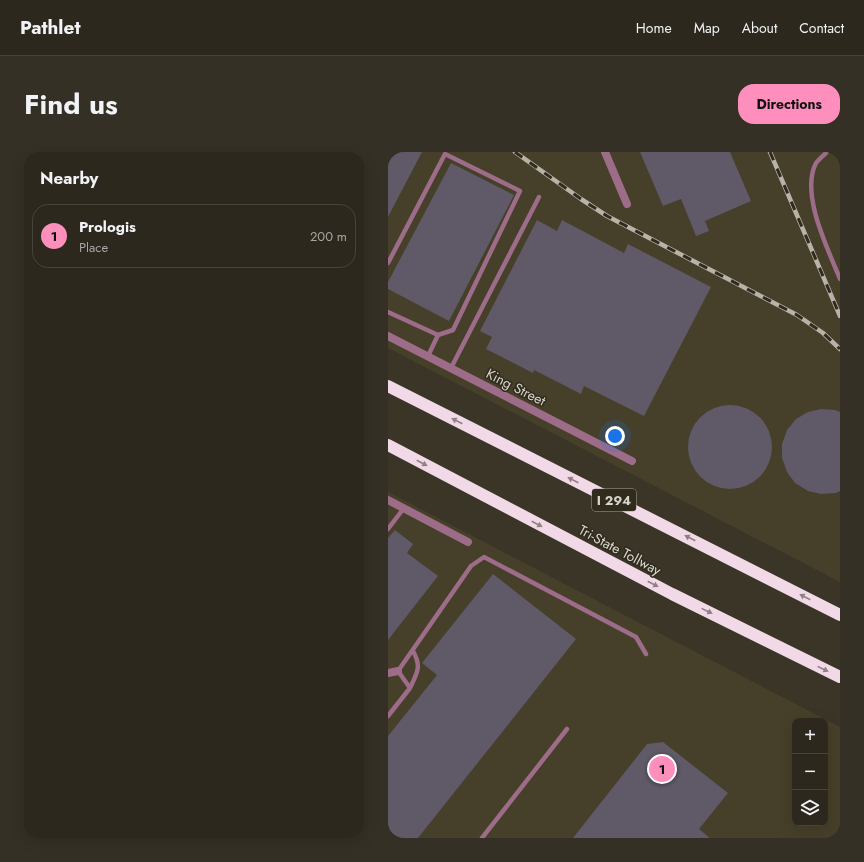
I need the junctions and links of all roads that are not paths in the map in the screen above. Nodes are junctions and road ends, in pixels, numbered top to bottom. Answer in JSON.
{"nodes":[{"id":1,"x":605,"y":152,"type":"edge"},
{"id":2,"x":827,"y":152,"type":"edge"},
{"id":3,"x":539,"y":197,"type":"dead end"},
{"id":4,"x":627,"y":204,"type":"dead end"},
{"id":5,"x":388,"y":263,"type":"edge"},
{"id":6,"x":840,"y":279,"type":"edge"},
{"id":7,"x":388,"y":312,"type":"edge"},
{"id":8,"x":438,"y":335,"type":"junction"},
{"id":9,"x":388,"y":336,"type":"edge"},
{"id":10,"x":428,"y":356,"type":"junction"},
{"id":11,"x":451,"y":368,"type":"junction"},
{"id":12,"x":388,"y":386,"type":"edge"},
{"id":13,"x":388,"y":445,"type":"edge"},
{"id":14,"x":632,"y":461,"type":"dead end"},
{"id":15,"x":388,"y":500,"type":"edge"},
{"id":16,"x":404,"y":508,"type":"junction"},
{"id":17,"x":388,"y":529,"type":"edge"},
{"id":18,"x":468,"y":542,"type":"dead end"},
{"id":19,"x":840,"y":615,"type":"edge"},
{"id":20,"x":413,"y":651,"type":"junction"},
{"id":21,"x":646,"y":654,"type":"dead end"},
{"id":22,"x":398,"y":671,"type":"junction"},
{"id":23,"x":388,"y":673,"type":"edge"},
{"id":24,"x":840,"y":677,"type":"edge"},
{"id":25,"x":410,"y":688,"type":"junction"},
{"id":26,"x":388,"y":716,"type":"edge"},
{"id":27,"x":567,"y":729,"type":"dead end"},
{"id":28,"x":482,"y":838,"type":"edge"}],
"edges":[{"from":1,"to":4,"type":"street"},
{"from":2,"to":6,"type":"lane"},
{"from":3,"to":11,"type":"lane"},
{"from":5,"to":8,"type":"lane"},
{"from":7,"to":8,"type":"lane"},
{"from":8,"to":10,"type":"lane"},
{"from":9,"to":10,"type":"street","name":"King Street"},
{"from":10,"to":11,"type":"street","name":"King Street"},
{"from":11,"to":14,"type":"street","name":"King Street"},
{"from":19,"to":12,"type":"highway","number":"I 294","one_way":true},
{"from":13,"to":24,"type":"highway","name":"Tri-State Tollway","one_way":true},
{"from":15,"to":16,"type":"street"},
{"from":16,"to":17,"type":"lane"},
{"from":16,"to":18,"type":"street"},
{"from":20,"to":21,"type":"lane"},
{"from":20,"to":22,"type":"lane"},
{"from":20,"to":25,"type":"lane"},
{"from":22,"to":23,"type":"street"},
{"from":22,"to":25,"type":"lane"},
{"from":25,"to":26,"type":"lane"},
{"from":27,"to":28,"type":"lane"}]}
